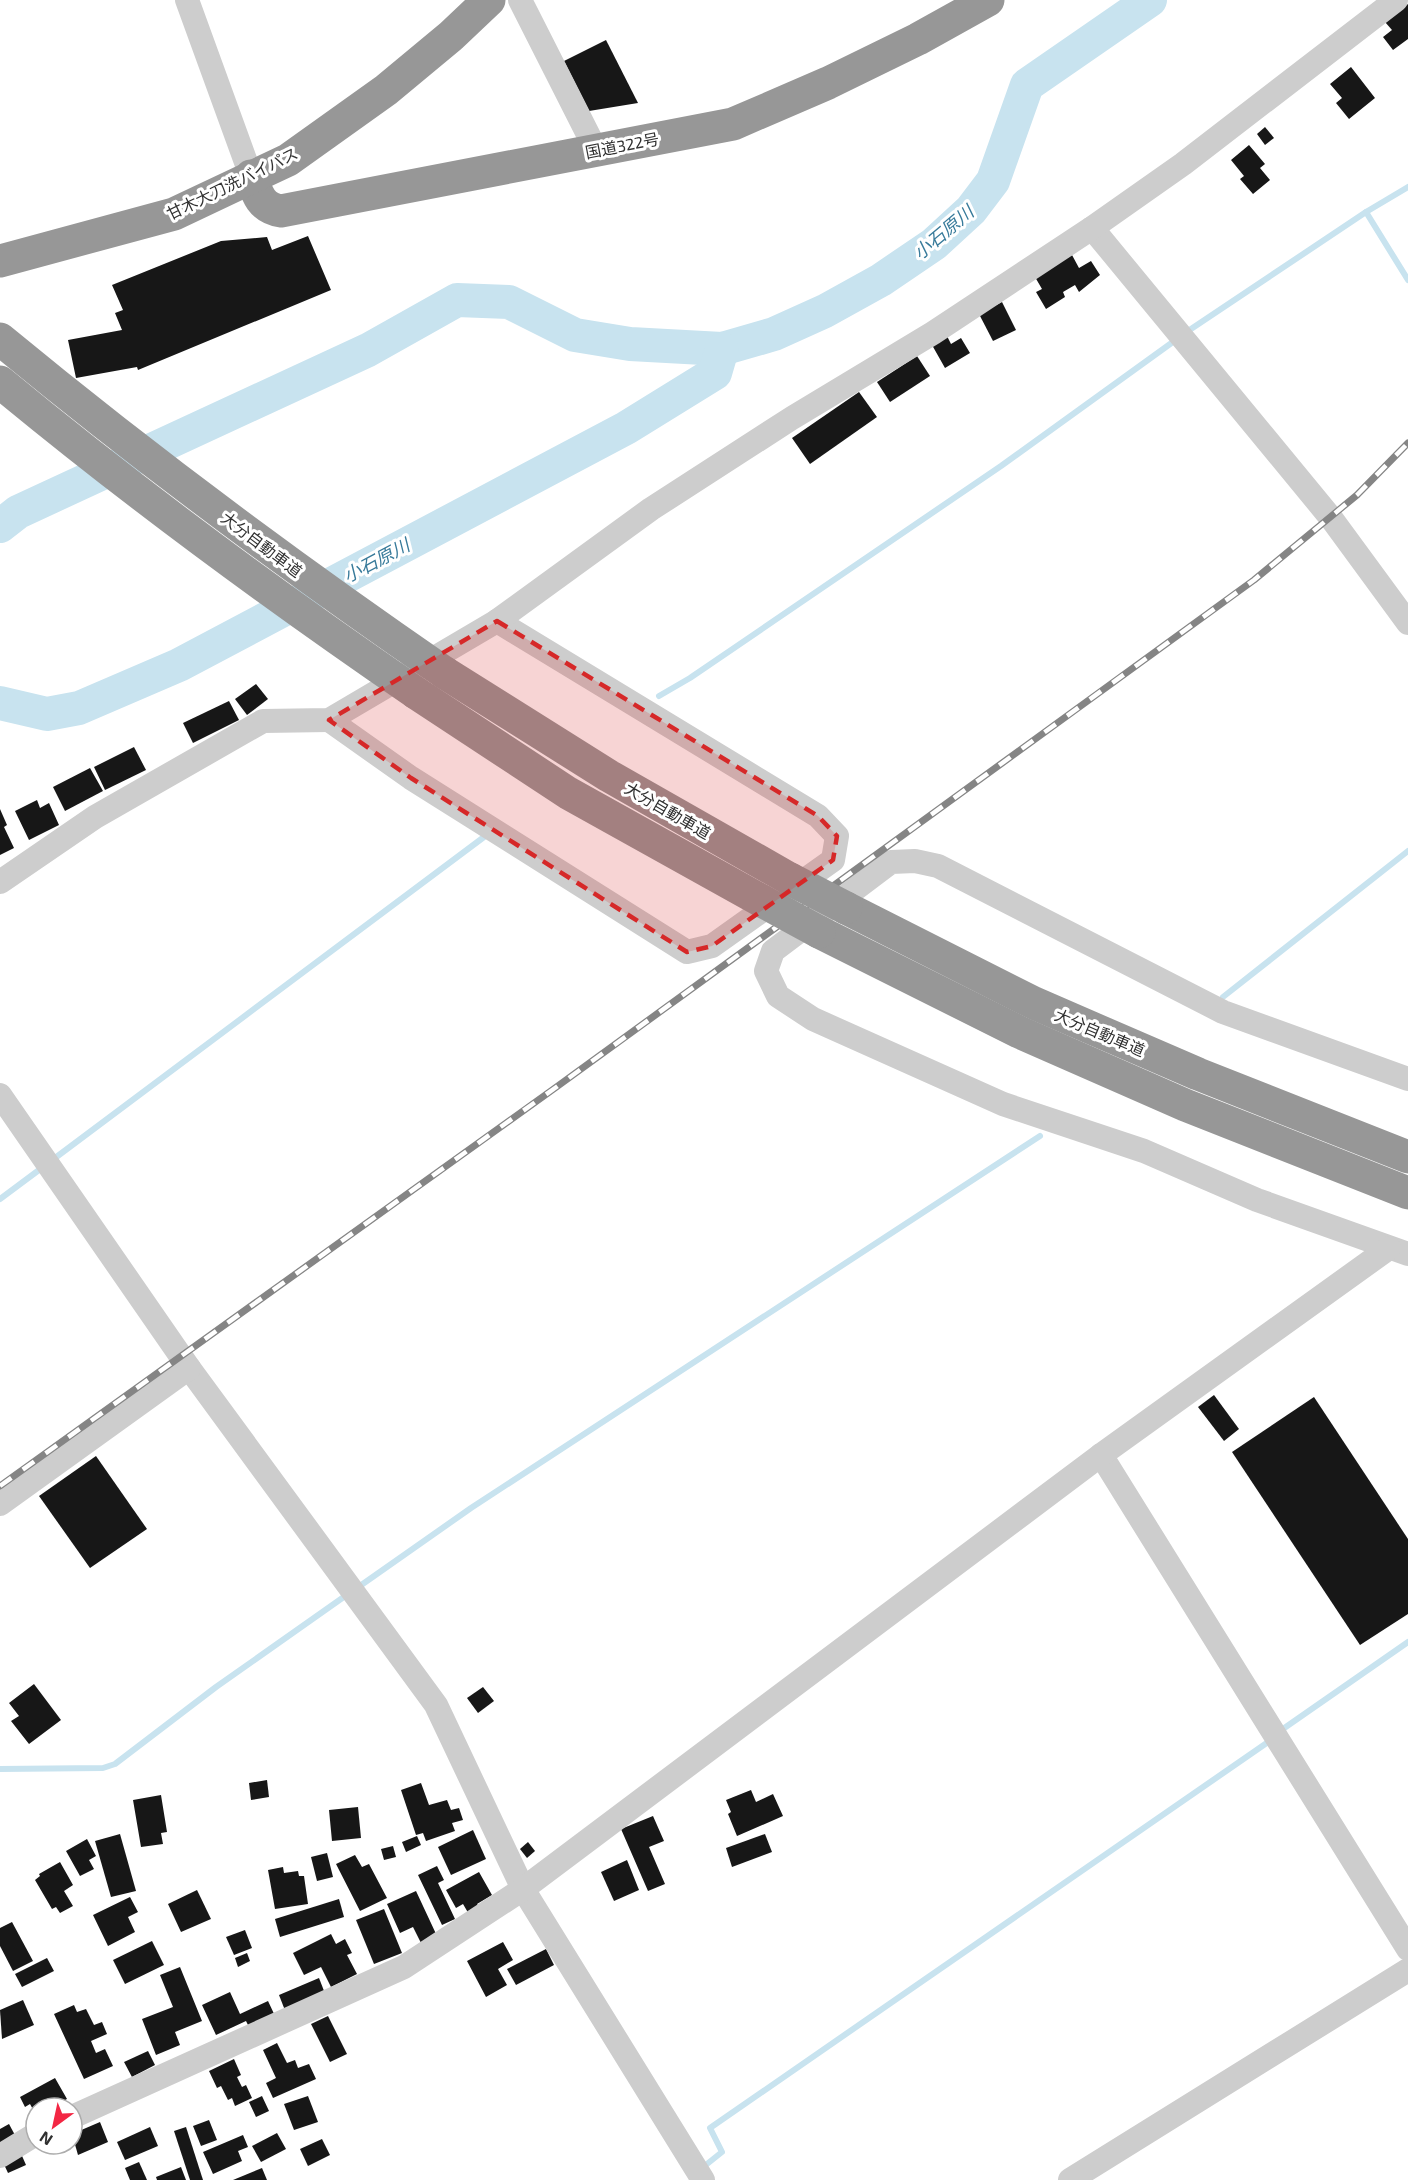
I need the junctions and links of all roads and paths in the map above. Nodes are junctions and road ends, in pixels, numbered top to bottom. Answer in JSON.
{"nodes":[{"id":1,"x":187,"y":0,"type":"edge"},
{"id":2,"x":489,"y":0,"type":"edge"},
{"id":3,"x":520,"y":0,"type":"edge"},
{"id":4,"x":988,"y":0,"type":"edge"},
{"id":5,"x":1396,"y":0,"type":"edge"},
{"id":6,"x":596,"y":150,"type":"junction"},
{"id":7,"x":251,"y":176,"type":"junction"},
{"id":8,"x":1092,"y":228,"type":"junction"},
{"id":9,"x":0,"y":261,"type":"edge"},
{"id":10,"x":0,"y":339,"type":"edge"},
{"id":11,"x":0,"y":382,"type":"edge"},
{"id":12,"x":497,"y":621,"type":"junction"},
{"id":13,"x":1408,"y":623,"type":"edge"},
{"id":14,"x":329,"y":720,"type":"junction"},
{"id":15,"x":0,"y":882,"type":"edge"},
{"id":16,"x":1408,"y":1079,"type":"edge"},
{"id":17,"x":0,"y":1095,"type":"edge"},
{"id":18,"x":1408,"y":1157,"type":"edge"},
{"id":19,"x":1408,"y":1193,"type":"edge"},
{"id":20,"x":1398,"y":1251,"type":"edge"},
{"id":21,"x":189,"y":1368,"type":"junction"},
{"id":22,"x":1101,"y":1455,"type":"junction"},
{"id":23,"x":0,"y":1504,"type":"edge"},
{"id":24,"x":523,"y":1889,"type":"junction"},
{"id":25,"x":1408,"y":1949,"type":"edge"},
{"id":26,"x":1408,"y":1970,"type":"edge"},
{"id":27,"x":84,"y":2112,"type":"edge"},
{"id":28,"x":24,"y":2141,"type":"edge"},
{"id":29,"x":0,"y":2156,"type":"edge"},
{"id":30,"x":704,"y":2180,"type":"edge"},
{"id":31,"x":1070,"y":2180,"type":"edge"}],
"edges":[{"from":1,"to":7,"type":"street"},
{"from":2,"to":7,"type":"highway","name":"甘木大刀洗バイパス"},
{"from":3,"to":6,"type":"street"},
{"from":4,"to":6,"type":"highway","name":"国道322号"},
{"from":5,"to":8,"type":"street"},
{"from":6,"to":7,"type":"highway","name":"国道322号"},
{"from":7,"to":9,"type":"highway","name":"甘木大刀洗バイパス"},
{"from":8,"to":12,"type":"street"},
{"from":8,"to":13,"type":"street"},
{"from":10,"to":18,"type":"highway","name":"大分自動車道","bridge":true},
{"from":11,"to":19,"type":"highway","name":"大分自動車道","bridge":true},
{"from":12,"to":14,"type":"street"},
{"from":12,"to":14,"type":"street"},
{"from":14,"to":15,"type":"street"},
{"from":16,"to":20,"type":"street"},
{"from":17,"to":21,"type":"street"},
{"from":20,"to":22,"type":"street"},
{"from":21,"to":23,"type":"street"},
{"from":21,"to":24,"type":"street"},
{"from":22,"to":24,"type":"street"},
{"from":22,"to":25,"type":"street"},
{"from":24,"to":27,"type":"street"},
{"from":24,"to":30,"type":"street"},
{"from":26,"to":31,"type":"street"},
{"from":28,"to":29,"type":"street"}]}
